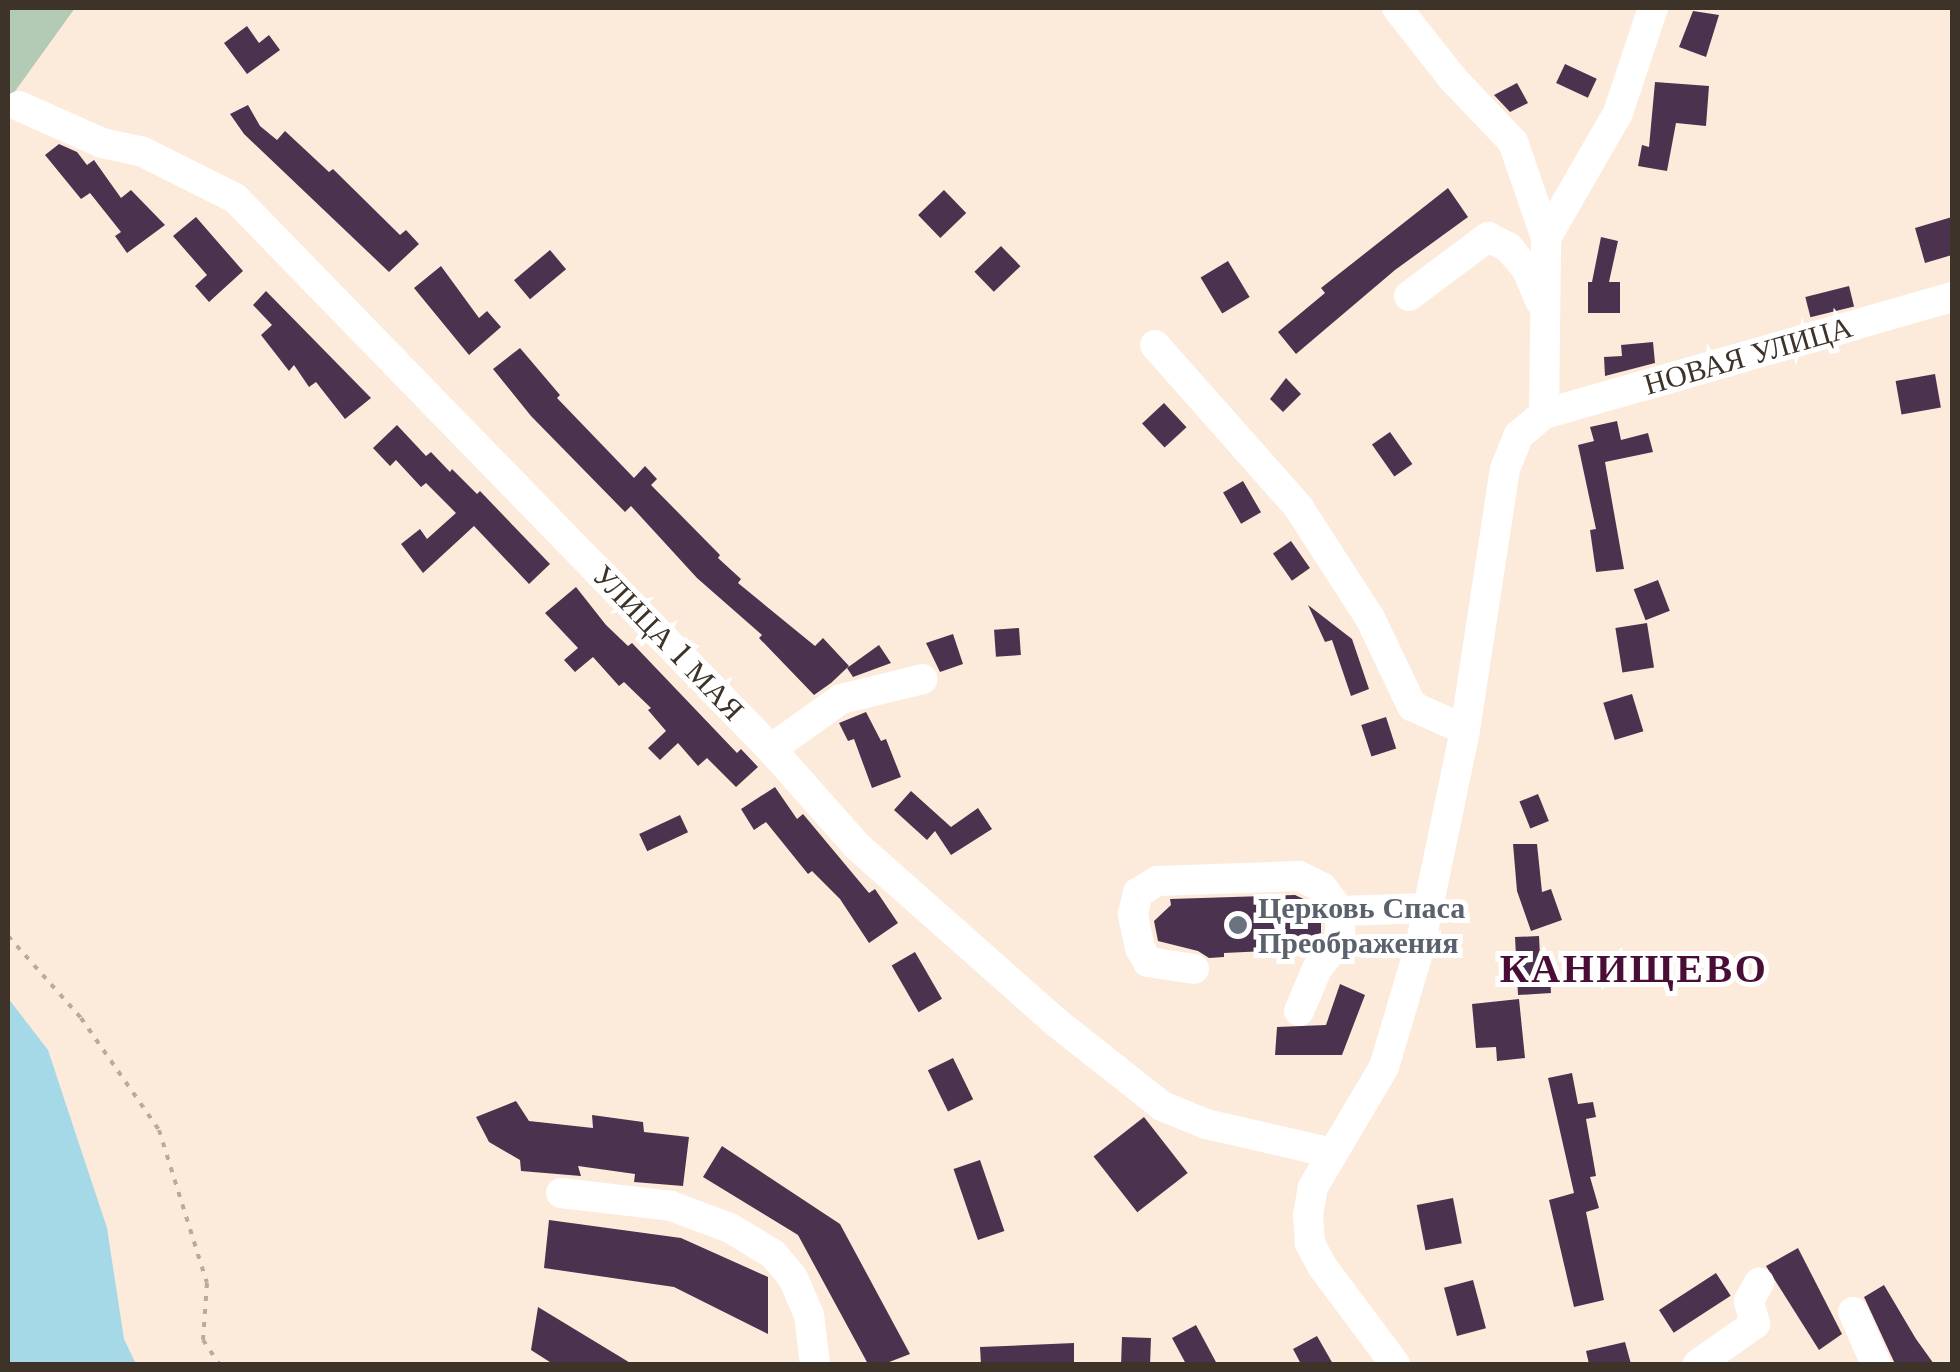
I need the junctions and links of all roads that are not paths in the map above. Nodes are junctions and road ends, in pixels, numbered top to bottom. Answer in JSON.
{"nodes":[{"id":1,"x":1397,"y":8,"type":"edge"},
{"id":2,"x":1653,"y":8,"type":"edge"},
{"id":3,"x":20,"y":106,"type":"dead end"},
{"id":4,"x":1546,"y":238,"type":"junction"},
{"id":5,"x":1410,"y":296,"type":"dead end"},
{"id":6,"x":1952,"y":297,"type":"edge"},
{"id":7,"x":1542,"y":308,"type":"junction"},
{"id":8,"x":1155,"y":344,"type":"dead end"},
{"id":9,"x":1544,"y":414,"type":"junction"},
{"id":10,"x":923,"y":679,"type":"dead end"},
{"id":11,"x":1465,"y":730,"type":"junction"},
{"id":12,"x":771,"y":750,"type":"junction"},
{"id":13,"x":1428,"y":908,"type":"junction"},
{"id":14,"x":1340,"y":911,"type":"junction"},
{"id":15,"x":1194,"y":969,"type":"dead end"},
{"id":16,"x":1300,"y":1011,"type":"dead end"},
{"id":17,"x":1333,"y":1152,"type":"junction"},
{"id":18,"x":561,"y":1193,"type":"dead end"},
{"id":19,"x":1759,"y":1283,"type":"dead end"},
{"id":20,"x":1853,"y":1312,"type":"dead end"},
{"id":21,"x":815,"y":1364,"type":"edge"},
{"id":22,"x":1394,"y":1364,"type":"edge"},
{"id":23,"x":1698,"y":1364,"type":"edge"},
{"id":24,"x":1876,"y":1364,"type":"edge"}],
"edges":[{"from":1,"to":4,"type":"street"},
{"from":2,"to":4,"type":"street"},
{"from":3,"to":12,"type":"street","name":"УЛИЦА 1 МАЯ"},
{"from":4,"to":7,"type":"street"},
{"from":5,"to":7,"type":"street"},
{"from":6,"to":9,"type":"street","name":"НОВАЯ УЛИЦА"},
{"from":7,"to":9,"type":"street"},
{"from":8,"to":11,"type":"street"},
{"from":9,"to":11,"type":"street"},
{"from":10,"to":12,"type":"street"},
{"from":11,"to":13,"type":"street"},
{"from":12,"to":17,"type":"street","name":"УЛИЦА 1 МАЯ"},
{"from":13,"to":14,"type":"street"},
{"from":13,"to":17,"type":"street"},
{"from":14,"to":15,"type":"street"},
{"from":14,"to":16,"type":"street"},
{"from":17,"to":22,"type":"street"},
{"from":18,"to":21,"type":"street"},
{"from":19,"to":23,"type":"street"},
{"from":20,"to":24,"type":"street"}]}
